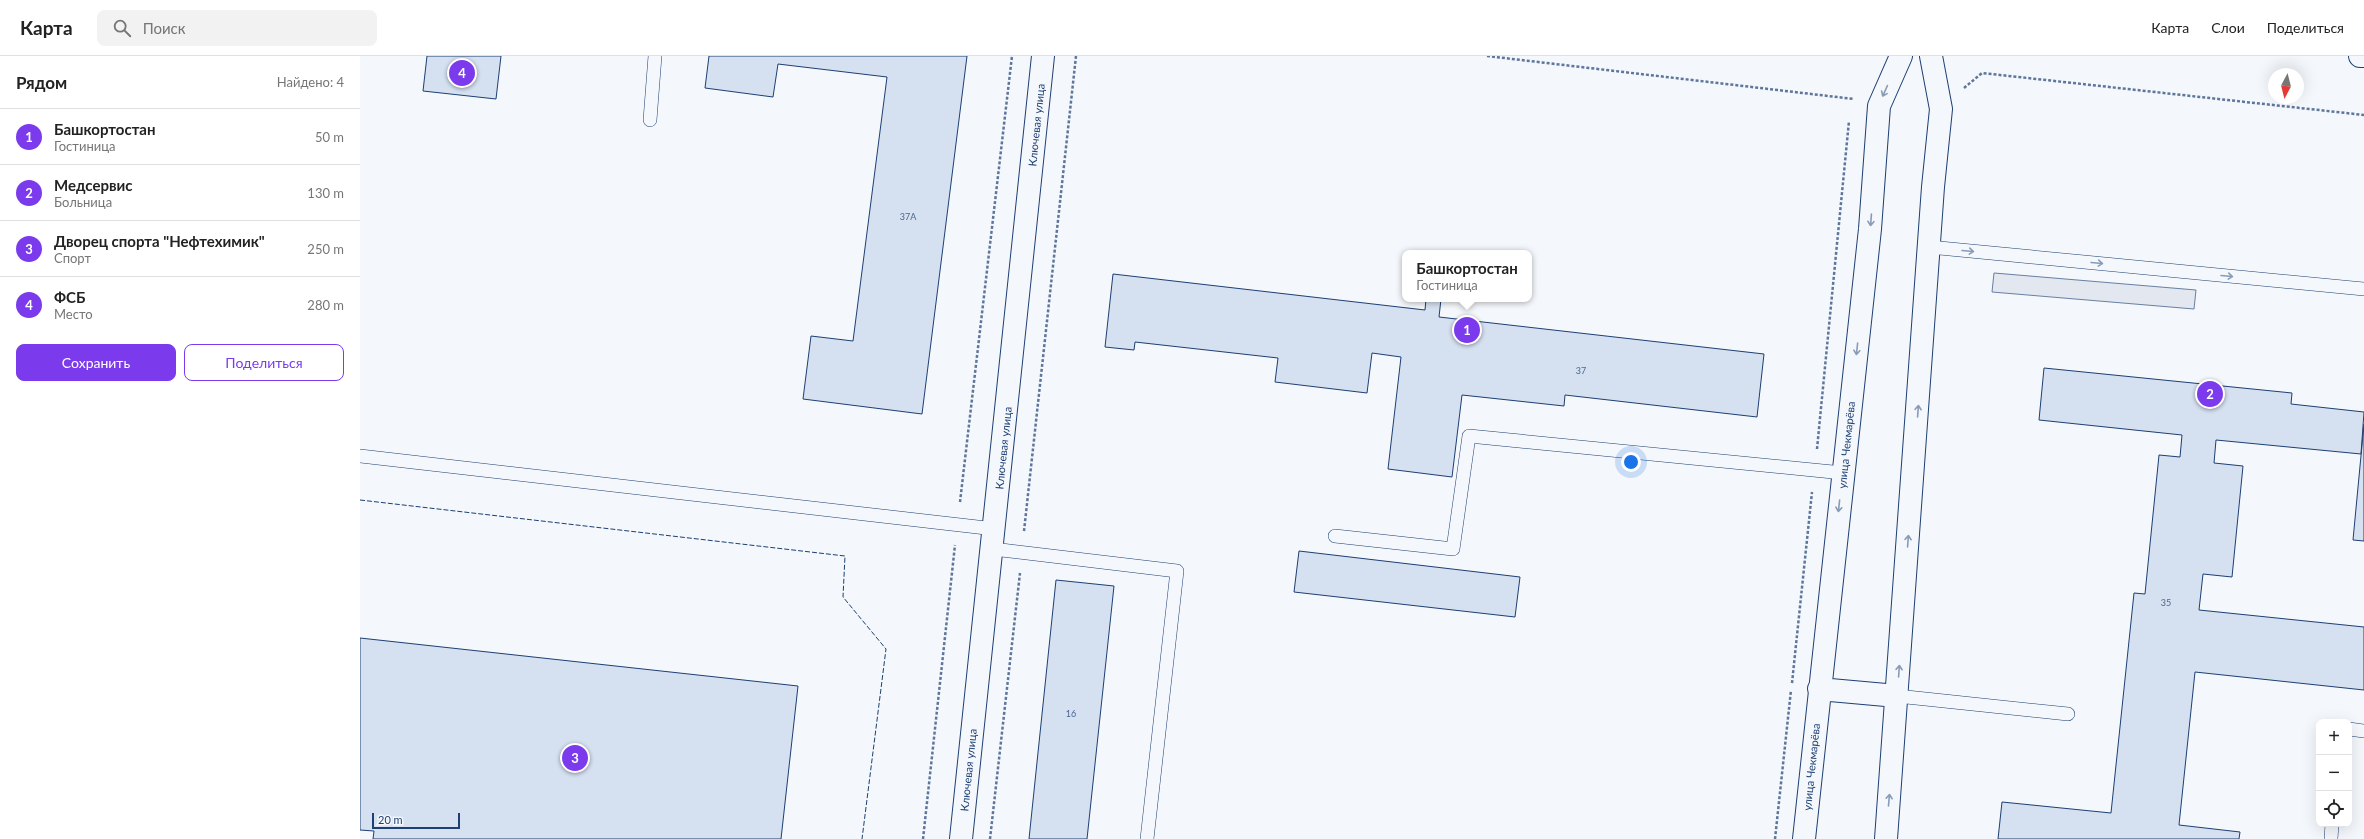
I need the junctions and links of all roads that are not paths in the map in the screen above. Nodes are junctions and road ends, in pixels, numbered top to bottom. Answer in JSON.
{"nodes":[{"id":1,"x":655,"y":56,"type":"edge"},
{"id":2,"x":1043,"y":56,"type":"edge"},
{"id":3,"x":1901,"y":56,"type":"edge"},
{"id":4,"x":1931,"y":56,"type":"edge"},
{"id":5,"x":2360,"y":56,"type":"edge"},
{"id":6,"x":2364,"y":56,"type":"edge"},
{"id":7,"x":650,"y":120,"type":"dead end"},
{"id":8,"x":1929,"y":247,"type":"junction"},
{"id":9,"x":2364,"y":289,"type":"edge"},
{"id":10,"x":360,"y":456,"type":"edge"},
{"id":11,"x":1843,"y":472,"type":"junction"},
{"id":12,"x":1335,"y":536,"type":"dead end"},
{"id":13,"x":994,"y":539,"type":"junction"},
{"id":14,"x":1819,"y":689,"type":"junction"},
{"id":15,"x":1897,"y":696,"type":"junction"},
{"id":16,"x":2068,"y":714,"type":"dead end"},
{"id":17,"x":2352,"y":729,"type":"edge"},
{"id":18,"x":2364,"y":731,"type":"edge"},
{"id":19,"x":2332,"y":827,"type":"edge"},
{"id":20,"x":961,"y":839,"type":"edge"},
{"id":21,"x":1147,"y":839,"type":"edge"},
{"id":22,"x":1804,"y":839,"type":"edge"},
{"id":23,"x":1886,"y":839,"type":"edge"},
{"id":24,"x":2331,"y":839,"type":"edge"}],
"edges":[{"from":1,"to":7,"type":"lane"},
{"from":2,"to":13,"type":"main road","name":"Ключевая улица"},
{"from":3,"to":11,"type":"main road","name":"улица Чекмарёва","one_way":true},
{"from":4,"to":8,"type":"main road"},
{"from":5,"to":6,"type":"main road"},
{"from":8,"to":9,"type":"lane","one_way":true},
{"from":15,"to":8,"type":"main road","one_way":true},
{"from":10,"to":13,"type":"lane"},
{"from":11,"to":12,"type":"lane"},
{"from":11,"to":14,"type":"main road","name":"улица Чекмарёва","one_way":true},
{"from":13,"to":20,"type":"main road","name":"Ключевая улица"},
{"from":13,"to":21,"type":"lane"},
{"from":14,"to":15,"type":"main road"},
{"from":14,"to":22,"type":"main road","name":"улица Чекмарёва"},
{"from":15,"to":16,"type":"lane"},
{"from":23,"to":15,"type":"main road","one_way":true},
{"from":17,"to":18,"type":"lane"},
{"from":19,"to":24,"type":"lane"}]}
